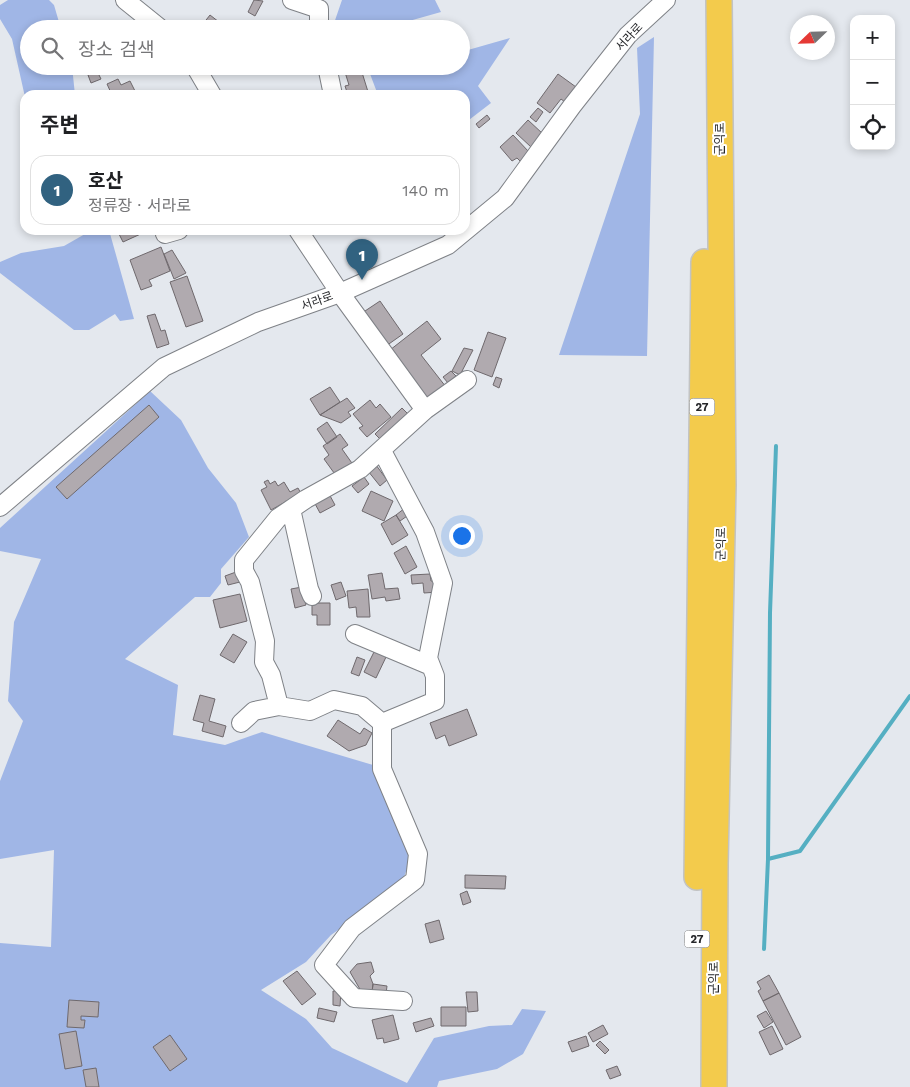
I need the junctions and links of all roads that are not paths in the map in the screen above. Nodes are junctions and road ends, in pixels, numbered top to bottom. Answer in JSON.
{"nodes":[{"id":1,"x":125,"y":0,"type":"edge"},
{"id":2,"x":292,"y":0,"type":"edge"},
{"id":3,"x":666,"y":0,"type":"edge"},
{"id":4,"x":713,"y":9,"type":"edge"},
{"id":5,"x":150,"y":20,"type":"edge"},
{"id":6,"x":319,"y":20,"type":"edge"},
{"id":7,"x":200,"y":75,"type":"edge"},
{"id":8,"x":329,"y":75,"type":"edge"},
{"id":9,"x":209,"y":90,"type":"edge"},
{"id":10,"x":332,"y":90,"type":"edge"},
{"id":11,"x":470,"y":227,"type":"edge"},
{"id":12,"x":301,"y":235,"type":"edge"},
{"id":13,"x":460,"y":235,"type":"edge"},
{"id":14,"x":340,"y":293,"type":"junction"},
{"id":15,"x":467,"y":380,"type":"dead end"},
{"id":16,"x":426,"y":410,"type":"junction"},
{"id":17,"x":382,"y":451,"type":"junction"},
{"id":18,"x":0,"y":507,"type":"edge"},
{"id":19,"x":292,"y":509,"type":"junction"},
{"id":20,"x":312,"y":596,"type":"dead end"},
{"id":21,"x":355,"y":634,"type":"dead end"},
{"id":22,"x":431,"y":666,"type":"junction"},
{"id":23,"x":279,"y":706,"type":"junction"},
{"id":24,"x":382,"y":722,"type":"junction"},
{"id":25,"x":240,"y":723,"type":"dead end"},
{"id":26,"x":403,"y":1001,"type":"dead end"},
{"id":27,"x":698,"y":1087,"type":"edge"},
{"id":28,"x":714,"y":1087,"type":"edge"}],
"edges":[{"from":1,"to":5,"type":"street"},
{"from":2,"to":6,"type":"street"},
{"from":3,"to":11,"type":"street","name":"서라로"},
{"from":4,"to":27,"type":"highway","name":"군익로","number":"27"},
{"from":4,"to":28,"type":"highway","name":"군익로"},
{"from":7,"to":9,"type":"street"},
{"from":8,"to":10,"type":"street"},
{"from":12,"to":14,"type":"street"},
{"from":13,"to":14,"type":"street","name":"서라로"},
{"from":14,"to":16,"type":"street"},
{"from":14,"to":18,"type":"street","name":"서라로"},
{"from":15,"to":16,"type":"street"},
{"from":16,"to":17,"type":"street"},
{"from":17,"to":19,"type":"street"},
{"from":17,"to":22,"type":"street"},
{"from":19,"to":20,"type":"street"},
{"from":19,"to":23,"type":"street"},
{"from":21,"to":22,"type":"street"},
{"from":22,"to":24,"type":"street"},
{"from":23,"to":24,"type":"street"},
{"from":23,"to":25,"type":"street"},
{"from":24,"to":26,"type":"street"}]}
